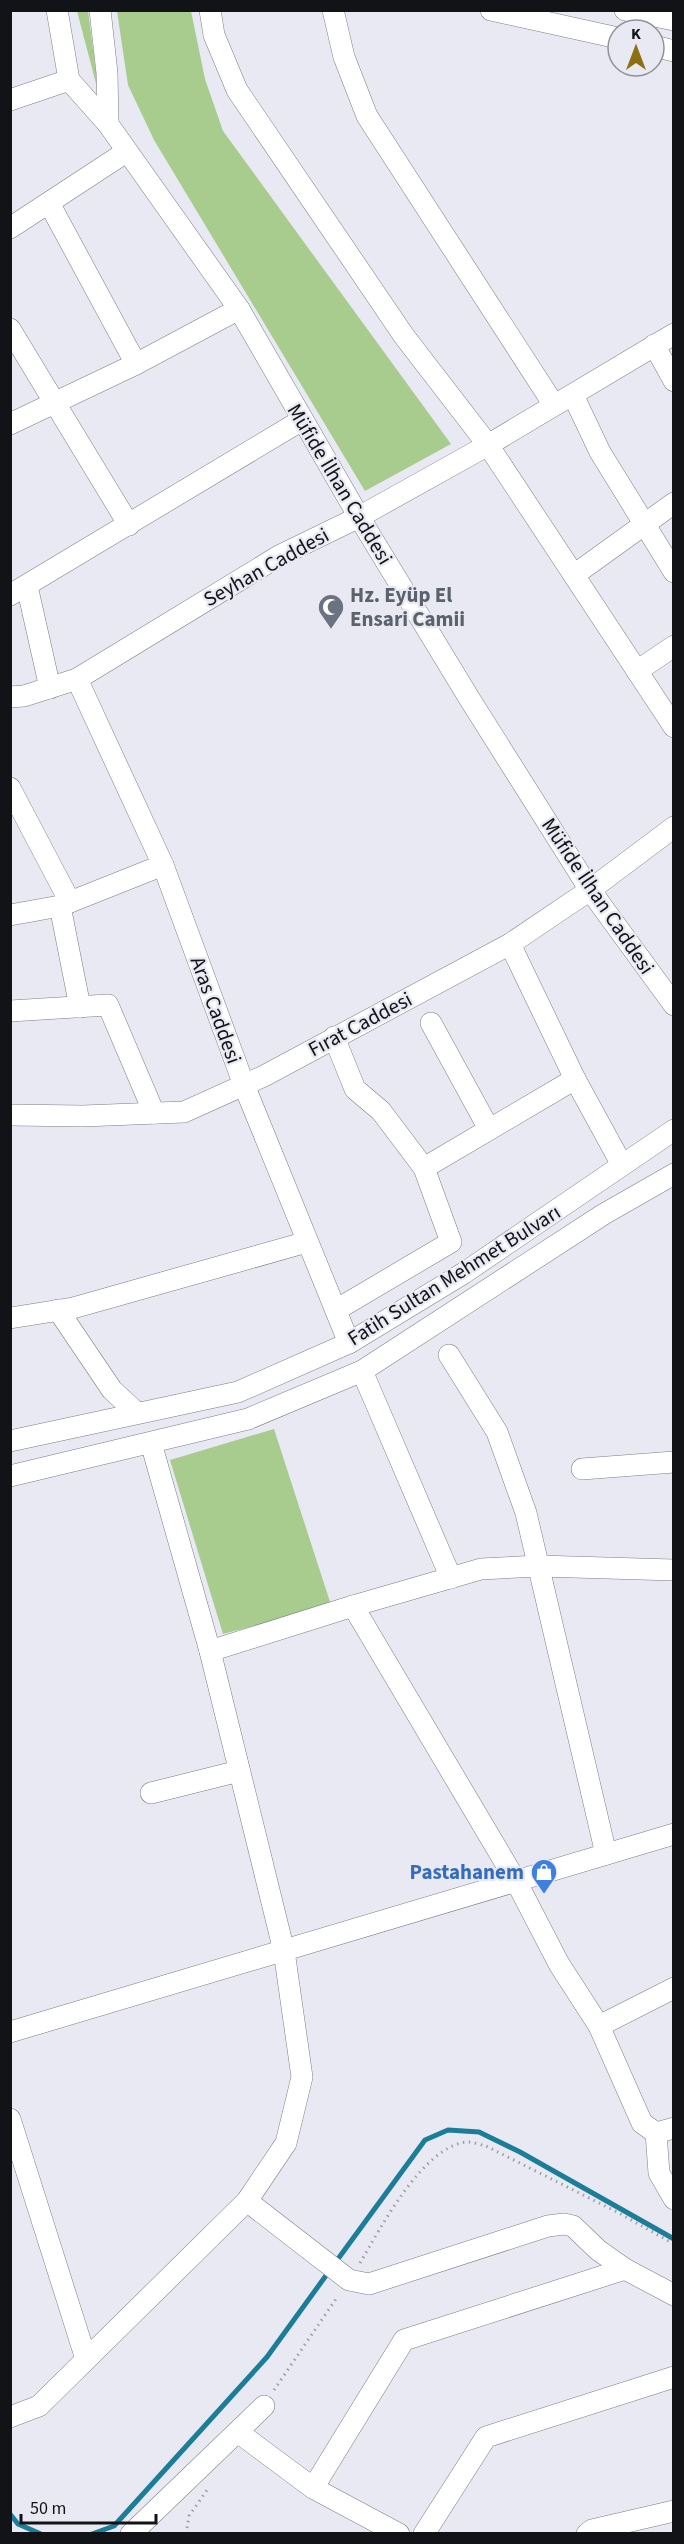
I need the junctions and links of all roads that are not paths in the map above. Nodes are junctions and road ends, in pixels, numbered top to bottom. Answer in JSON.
{"nodes":[{"id":1,"x":57,"y":10,"type":"edge"},
{"id":2,"x":100,"y":10,"type":"edge"},
{"id":3,"x":210,"y":10,"type":"edge"},
{"id":4,"x":333,"y":10,"type":"edge"},
{"id":5,"x":491,"y":10,"type":"edge"},
{"id":6,"x":625,"y":10,"type":"edge"},
{"id":7,"x":674,"y":20,"type":"edge"},
{"id":8,"x":606,"y":35,"type":"edge"},
{"id":9,"x":69,"y":80,"type":"junction"},
{"id":10,"x":10,"y":100,"type":"edge"},
{"id":11,"x":108,"y":124,"type":"junction"},
{"id":12,"x":126,"y":152,"type":"junction"},
{"id":13,"x":49,"y":203,"type":"junction"},
{"id":14,"x":10,"y":228,"type":"edge"},
{"id":15,"x":239,"y":309,"type":"junction"},
{"id":16,"x":10,"y":329,"type":"edge"},
{"id":17,"x":674,"y":334,"type":"edge"},
{"id":18,"x":654,"y":345,"type":"junction"},
{"id":19,"x":136,"y":364,"type":"junction"},
{"id":20,"x":674,"y":381,"type":"edge"},
{"id":21,"x":573,"y":395,"type":"junction"},
{"id":22,"x":56,"y":402,"type":"junction"},
{"id":23,"x":554,"y":405,"type":"junction"},
{"id":24,"x":302,"y":420,"type":"junction"},
{"id":25,"x":10,"y":424,"type":"edge"},
{"id":26,"x":488,"y":445,"type":"junction"},
{"id":27,"x":674,"y":503,"type":"edge"},
{"id":28,"x":359,"y":517,"type":"junction"},
{"id":29,"x":644,"y":524,"type":"junction"},
{"id":30,"x":129,"y":525,"type":"junction"},
{"id":31,"x":674,"y":572,"type":"edge"},
{"id":32,"x":574,"y":575,"type":"junction"},
{"id":33,"x":19,"y":590,"type":"edge"},
{"id":34,"x":674,"y":646,"type":"edge"},
{"id":35,"x":637,"y":671,"type":"junction"},
{"id":36,"x":77,"y":679,"type":"junction"},
{"id":37,"x":50,"y":688,"type":"junction"},
{"id":38,"x":10,"y":697,"type":"edge"},
{"id":39,"x":674,"y":727,"type":"edge"},
{"id":40,"x":10,"y":788,"type":"edge"},
{"id":41,"x":674,"y":827,"type":"edge"},
{"id":42,"x":163,"y":865,"type":"junction"},
{"id":43,"x":590,"y":890,"type":"junction"},
{"id":44,"x":65,"y":904,"type":"junction"},
{"id":45,"x":10,"y":915,"type":"edge"},
{"id":46,"x":510,"y":944,"type":"junction"},
{"id":47,"x":670,"y":1001,"type":"edge"},
{"id":48,"x":80,"y":1007,"type":"junction"},
{"id":49,"x":10,"y":1011,"type":"edge"},
{"id":50,"x":431,"y":1023,"type":"dead end"},
{"id":51,"x":674,"y":1023,"type":"edge"},
{"id":52,"x":334,"y":1038,"type":"junction"},
{"id":53,"x":575,"y":1079,"type":"junction"},
{"id":54,"x":244,"y":1085,"type":"junction"},
{"id":55,"x":154,"y":1113,"type":"junction"},
{"id":56,"x":10,"y":1115,"type":"edge"},
{"id":57,"x":489,"y":1129,"type":"junction"},
{"id":58,"x":674,"y":1130,"type":"edge"},
{"id":59,"x":622,"y":1165,"type":"junction"},
{"id":60,"x":424,"y":1168,"type":"junction"},
{"id":61,"x":674,"y":1174,"type":"edge"},
{"id":62,"x":307,"y":1242,"type":"junction"},
{"id":63,"x":58,"y":1310,"type":"junction"},
{"id":64,"x":336,"y":1310,"type":"junction"},
{"id":65,"x":10,"y":1318,"type":"edge"},
{"id":66,"x":349,"y":1343,"type":"junction"},
{"id":67,"x":449,"y":1355,"type":"dead end"},
{"id":68,"x":362,"y":1371,"type":"junction"},
{"id":69,"x":136,"y":1412,"type":"junction"},
{"id":70,"x":10,"y":1441,"type":"edge"},
{"id":71,"x":151,"y":1443,"type":"junction"},
{"id":72,"x":674,"y":1462,"type":"edge"},
{"id":73,"x":582,"y":1469,"type":"dead end"},
{"id":74,"x":10,"y":1476,"type":"edge"},
{"id":75,"x":539,"y":1566,"type":"junction"},
{"id":76,"x":674,"y":1570,"type":"edge"},
{"id":77,"x":451,"y":1578,"type":"junction"},
{"id":78,"x":353,"y":1606,"type":"junction"},
{"id":79,"x":210,"y":1651,"type":"junction"},
{"id":80,"x":239,"y":1771,"type":"junction"},
{"id":81,"x":151,"y":1793,"type":"dead end"},
{"id":82,"x":674,"y":1834,"type":"edge"},
{"id":83,"x":606,"y":1854,"type":"junction"},
{"id":84,"x":516,"y":1881,"type":"junction"},
{"id":85,"x":284,"y":1951,"type":"junction"},
{"id":86,"x":674,"y":1988,"type":"edge"},
{"id":87,"x":598,"y":2026,"type":"junction"},
{"id":88,"x":10,"y":2032,"type":"edge"},
{"id":89,"x":10,"y":2119,"type":"edge"},
{"id":90,"x":665,"y":2130,"type":"edge"},
{"id":91,"x":674,"y":2199,"type":"edge"},
{"id":92,"x":247,"y":2201,"type":"junction"},
{"id":93,"x":625,"y":2269,"type":"junction"},
{"id":94,"x":674,"y":2295,"type":"edge"},
{"id":95,"x":86,"y":2359,"type":"junction"},
{"id":96,"x":674,"y":2377,"type":"edge"},
{"id":97,"x":264,"y":2406,"type":"dead end"},
{"id":98,"x":10,"y":2417,"type":"edge"},
{"id":99,"x":243,"y":2436,"type":"dead end"},
{"id":100,"x":313,"y":2488,"type":"junction"},
{"id":101,"x":674,"y":2511,"type":"edge"},
{"id":102,"x":131,"y":2534,"type":"edge"},
{"id":103,"x":399,"y":2534,"type":"edge"},
{"id":104,"x":424,"y":2534,"type":"edge"},
{"id":105,"x":587,"y":2534,"type":"edge"}],
"edges":[{"from":1,"to":9,"type":"street"},
{"from":2,"to":11,"type":"street"},
{"from":3,"to":26,"type":"street"},
{"from":4,"to":23,"type":"street"},
{"from":5,"to":8,"type":"street"},
{"from":6,"to":7,"type":"street"},
{"from":9,"to":10,"type":"street"},
{"from":9,"to":11,"type":"street","name":"Müfide İlhan Caddesi"},
{"from":11,"to":12,"type":"street","name":"Müfide İlhan Caddesi"},
{"from":12,"to":13,"type":"street"},
{"from":12,"to":15,"type":"street","name":"Müfide İlhan Caddesi"},
{"from":13,"to":14,"type":"street"},
{"from":13,"to":19,"type":"street"},
{"from":15,"to":19,"type":"street"},
{"from":15,"to":24,"type":"street","name":"Müfide İlhan Caddesi"},
{"from":16,"to":22,"type":"street"},
{"from":17,"to":18,"type":"street","name":"Seyhan Caddesi"},
{"from":18,"to":20,"type":"street"},
{"from":18,"to":21,"type":"street","name":"Seyhan Caddesi"},
{"from":19,"to":22,"type":"street"},
{"from":21,"to":23,"type":"street","name":"Seyhan Caddesi"},
{"from":21,"to":29,"type":"street"},
{"from":22,"to":25,"type":"street"},
{"from":22,"to":30,"type":"street"},
{"from":23,"to":26,"type":"street","name":"Seyhan Caddesi"},
{"from":24,"to":28,"type":"street","name":"Müfide İlhan Caddesi"},
{"from":24,"to":30,"type":"street"},
{"from":26,"to":28,"type":"street","name":"Seyhan Caddesi"},
{"from":26,"to":32,"type":"street"},
{"from":27,"to":29,"type":"street"},
{"from":28,"to":36,"type":"street","name":"Seyhan Caddesi"},
{"from":28,"to":43,"type":"street","name":"Müfide İlhan Caddesi"},
{"from":29,"to":31,"type":"street"},
{"from":29,"to":32,"type":"street"},
{"from":30,"to":33,"type":"street"},
{"from":32,"to":35,"type":"street"},
{"from":33,"to":37,"type":"street"},
{"from":34,"to":35,"type":"street"},
{"from":35,"to":39,"type":"street"},
{"from":36,"to":37,"type":"street","name":"Seyhan Caddesi"},
{"from":36,"to":42,"type":"street","name":"Aras Caddesi"},
{"from":37,"to":38,"type":"street","name":"Seyhan Caddesi"},
{"from":40,"to":44,"type":"street"},
{"from":41,"to":43,"type":"street","name":"Fırat Caddesi"},
{"from":42,"to":44,"type":"street"},
{"from":42,"to":54,"type":"street","name":"Aras Caddesi"},
{"from":43,"to":46,"type":"street","name":"Fırat Caddesi"},
{"from":43,"to":47,"type":"street","name":"Müfide İlhan Caddesi"},
{"from":44,"to":45,"type":"street"},
{"from":44,"to":48,"type":"street"},
{"from":46,"to":52,"type":"street","name":"Fırat Caddesi"},
{"from":46,"to":53,"type":"street"},
{"from":47,"to":51,"type":"street"},
{"from":48,"to":49,"type":"street"},
{"from":48,"to":55,"type":"street"},
{"from":50,"to":57,"type":"street"},
{"from":52,"to":54,"type":"street","name":"Fırat Caddesi"},
{"from":52,"to":60,"type":"street"},
{"from":53,"to":57,"type":"street"},
{"from":53,"to":59,"type":"street"},
{"from":54,"to":55,"type":"street","name":"Fırat Caddesi"},
{"from":54,"to":62,"type":"street","name":"Aras Caddesi"},
{"from":55,"to":56,"type":"street","name":"Fırat Caddesi"},
{"from":57,"to":60,"type":"street"},
{"from":58,"to":59,"type":"street","name":"Fatih Sultan Mehmet Bulvarı"},
{"from":59,"to":66,"type":"street","name":"Fatih Sultan Mehmet Bulvarı"},
{"from":60,"to":64,"type":"street"},
{"from":61,"to":68,"type":"street","name":"Fatih Sultan Mehmet Bulvarı"},
{"from":62,"to":63,"type":"street"},
{"from":62,"to":64,"type":"street","name":"Aras Caddesi"},
{"from":63,"to":65,"type":"street"},
{"from":63,"to":69,"type":"street"},
{"from":64,"to":66,"type":"street","name":"Aras Caddesi"},
{"from":66,"to":69,"type":"street","name":"Fatih Sultan Mehmet Bulvarı"},
{"from":67,"to":75,"type":"street"},
{"from":68,"to":71,"type":"street","name":"Fatih Sultan Mehmet Bulvarı"},
{"from":68,"to":77,"type":"street"},
{"from":69,"to":70,"type":"street","name":"Fatih Sultan Mehmet Bulvarı"},
{"from":71,"to":74,"type":"street","name":"Fatih Sultan Mehmet Bulvarı"},
{"from":71,"to":79,"type":"street"},
{"from":72,"to":73,"type":"street"},
{"from":75,"to":76,"type":"street"},
{"from":75,"to":77,"type":"street"},
{"from":75,"to":83,"type":"street"},
{"from":77,"to":78,"type":"street"},
{"from":78,"to":79,"type":"street"},
{"from":78,"to":84,"type":"street"},
{"from":79,"to":80,"type":"street"},
{"from":80,"to":81,"type":"street"},
{"from":80,"to":85,"type":"street"},
{"from":82,"to":83,"type":"street"},
{"from":83,"to":84,"type":"street"},
{"from":84,"to":85,"type":"street"},
{"from":84,"to":87,"type":"street"},
{"from":85,"to":88,"type":"street"},
{"from":85,"to":92,"type":"street"},
{"from":86,"to":87,"type":"street"},
{"from":87,"to":90,"type":"street"},
{"from":89,"to":95,"type":"street"},
{"from":90,"to":91,"type":"street"},
{"from":92,"to":93,"type":"street"},
{"from":92,"to":95,"type":"street"},
{"from":93,"to":94,"type":"street"},
{"from":93,"to":100,"type":"street"},
{"from":95,"to":98,"type":"street"},
{"from":96,"to":104,"type":"street"},
{"from":97,"to":102,"type":"street"},
{"from":99,"to":100,"type":"street"},
{"from":100,"to":103,"type":"street"},
{"from":101,"to":105,"type":"street"}]}
